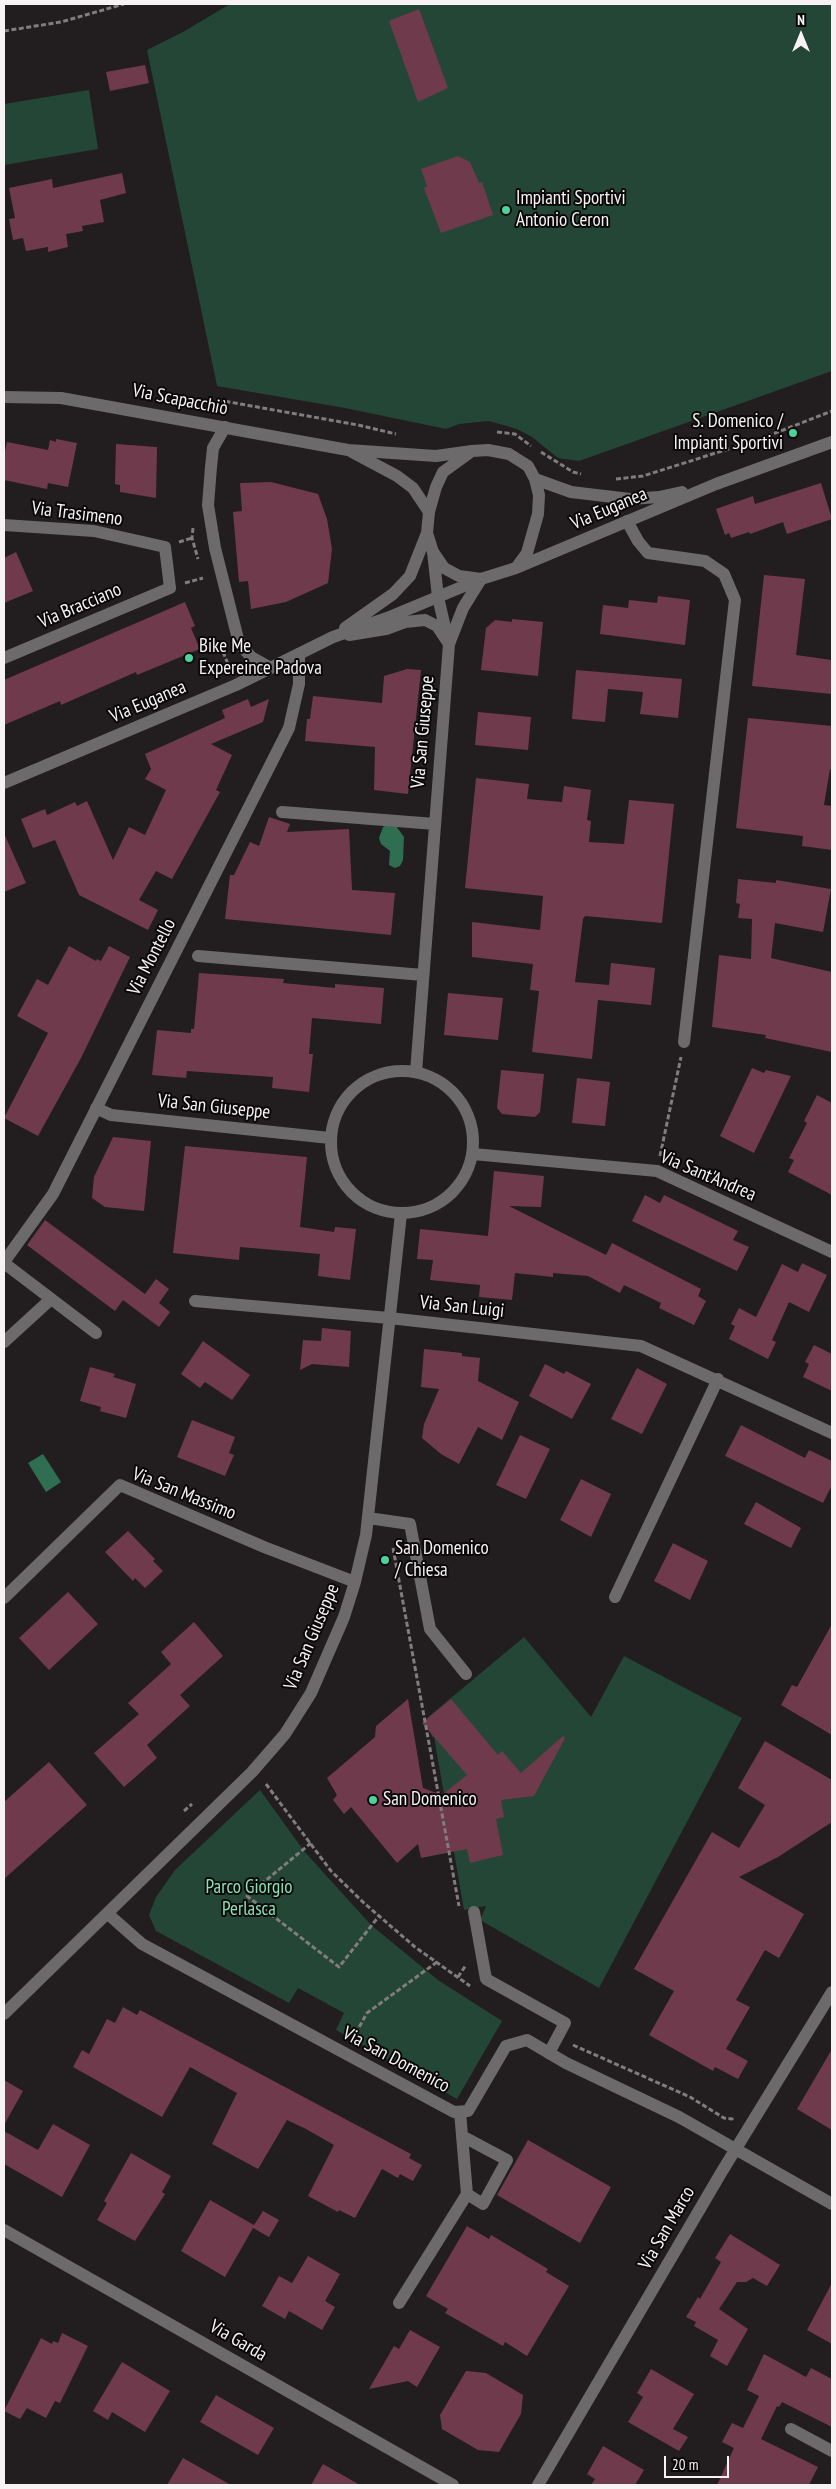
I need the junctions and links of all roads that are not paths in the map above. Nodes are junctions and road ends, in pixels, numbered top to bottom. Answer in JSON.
{"nodes":[{"id":1,"x":4,"y":397,"type":"edge"},
{"id":2,"x":225,"y":428,"type":"junction"},
{"id":3,"x":832,"y":442,"type":"edge"},
{"id":4,"x":348,"y":450,"type":"junction"},
{"id":5,"x":472,"y":451,"type":"junction"},
{"id":6,"x":535,"y":479,"type":"junction"},
{"id":7,"x":716,"y":484,"type":"junction"},
{"id":8,"x":429,"y":512,"type":"junction"},
{"id":9,"x":627,"y":521,"type":"junction"},
{"id":10,"x":4,"y":525,"type":"edge"},
{"id":11,"x":427,"y":533,"type":"junction"},
{"id":12,"x":433,"y":552,"type":"junction"},
{"id":13,"x":516,"y":568,"type":"junction"},
{"id":14,"x":482,"y":579,"type":"junction"},
{"id":15,"x":170,"y":588,"type":"joint"},
{"id":16,"x":438,"y":597,"type":"junction"},
{"id":17,"x":332,"y":637,"type":"junction"},
{"id":18,"x":449,"y":644,"type":"junction"},
{"id":19,"x":299,"y":654,"type":"junction"},
{"id":20,"x":4,"y":658,"type":"edge"},
{"id":21,"x":269,"y":667,"type":"junction"},
{"id":22,"x":4,"y":783,"type":"edge"},
{"id":23,"x":282,"y":812,"type":"dead end"},
{"id":24,"x":434,"y":824,"type":"junction"},
{"id":25,"x":198,"y":956,"type":"dead end"},
{"id":26,"x":423,"y":975,"type":"junction"},
{"id":27,"x":684,"y":1042,"type":"road end"},
{"id":28,"x":416,"y":1072,"type":"junction"},
{"id":29,"x":96,"y":1108,"type":"junction"},
{"id":30,"x":330,"y":1138,"type":"junction"},
{"id":31,"x":473,"y":1154,"type":"junction"},
{"id":32,"x":401,"y":1214,"type":"junction"},
{"id":33,"x":832,"y":1252,"type":"edge"},
{"id":34,"x":4,"y":1263,"type":"edge"},
{"id":35,"x":51,"y":1299,"type":"junction"},
{"id":36,"x":195,"y":1301,"type":"dead end"},
{"id":37,"x":389,"y":1318,"type":"junction"},
{"id":38,"x":96,"y":1333,"type":"dead end"},
{"id":39,"x":4,"y":1342,"type":"edge"},
{"id":40,"x":718,"y":1380,"type":"junction"},
{"id":41,"x":832,"y":1433,"type":"edge"},
{"id":42,"x":368,"y":1518,"type":"junction"},
{"id":43,"x":355,"y":1582,"type":"junction"},
{"id":44,"x":615,"y":1597,"type":"dead end"},
{"id":45,"x":4,"y":1598,"type":"edge"},
{"id":46,"x":466,"y":1674,"type":"dead end"},
{"id":47,"x":474,"y":1912,"type":"dead end"},
{"id":48,"x":108,"y":1914,"type":"junction"},
{"id":49,"x":832,"y":1992,"type":"edge"},
{"id":50,"x":4,"y":2014,"type":"edge"},
{"id":51,"x":549,"y":2053,"type":"junction"},
{"id":52,"x":460,"y":2112,"type":"junction"},
{"id":53,"x":462,"y":2136,"type":"junction"},
{"id":54,"x":736,"y":2151,"type":"junction"},
{"id":55,"x":467,"y":2194,"type":"junction"},
{"id":56,"x":832,"y":2204,"type":"edge"},
{"id":57,"x":4,"y":2230,"type":"edge"},
{"id":58,"x":398,"y":2303,"type":"dead end"},
{"id":59,"x":790,"y":2429,"type":"dead end"},
{"id":60,"x":832,"y":2451,"type":"edge"},
{"id":61,"x":453,"y":2485,"type":"edge"},
{"id":62,"x":538,"y":2485,"type":"edge"}],
"edges":[{"from":1,"to":2,"type":"street","name":"Via Scapacchiò"},
{"from":2,"to":4,"type":"street","name":"Via Scapacchiò"},
{"from":2,"to":21,"type":"street"},
{"from":3,"to":7,"type":"street","name":"Via Euganea"},
{"from":4,"to":5,"type":"street","name":"Via Scapacchiò"},
{"from":4,"to":8,"type":"street","name":"Via Scapacchiò"},
{"from":5,"to":6,"type":"street","name":"Via Euganea"},
{"from":5,"to":8,"type":"street","name":"Via Euganea"},
{"from":6,"to":7,"type":"street","name":"Via Euganea"},
{"from":6,"to":13,"type":"street"},
{"from":7,"to":9,"type":"street","name":"Via Euganea"},
{"from":8,"to":11,"type":"street","name":"Via Euganea"},
{"from":9,"to":13,"type":"street","name":"Via Euganea"},
{"from":9,"to":27,"type":"street"},
{"from":10,"to":15,"type":"street","name":"Via Trasimeno"},
{"from":11,"to":12,"type":"street","name":"Via Euganea"},
{"from":11,"to":17,"type":"street","name":"Via Euganea"},
{"from":12,"to":14,"type":"street","name":"Via Euganea"},
{"from":12,"to":16,"type":"street","name":"Via San Giuseppe"},
{"from":13,"to":14,"type":"street","name":"Via Euganea"},
{"from":14,"to":16,"type":"street","name":"Via Euganea"},
{"from":14,"to":18,"type":"street","name":"Via San Giuseppe"},
{"from":15,"to":20,"type":"street","name":"Via Bracciano"},
{"from":16,"to":17,"type":"street","name":"Via Euganea"},
{"from":16,"to":18,"type":"street","name":"Via San Giuseppe"},
{"from":17,"to":18,"type":"street"},
{"from":17,"to":19,"type":"street","name":"Via Euganea"},
{"from":18,"to":24,"type":"street","name":"Via San Giuseppe"},
{"from":19,"to":21,"type":"street","name":"Via Euganea"},
{"from":19,"to":29,"type":"street","name":"Via Montello"},
{"from":21,"to":22,"type":"street","name":"Via Euganea"},
{"from":23,"to":24,"type":"street"},
{"from":24,"to":26,"type":"street","name":"Via San Giuseppe"},
{"from":25,"to":26,"type":"street"},
{"from":26,"to":28,"type":"street","name":"Via San Giuseppe"},
{"from":28,"to":30,"type":"street"},
{"from":28,"to":31,"type":"street"},
{"from":29,"to":30,"type":"street","name":"Via San Giuseppe"},
{"from":29,"to":34,"type":"street","name":"Via Montello"},
{"from":30,"to":32,"type":"street"},
{"from":31,"to":32,"type":"street"},
{"from":31,"to":33,"type":"street","name":"Via Sant'Andrea"},
{"from":32,"to":37,"type":"street","name":"Via San Giuseppe"},
{"from":34,"to":35,"type":"street","name":"Via Montello"},
{"from":35,"to":38,"type":"street","name":"Via Montello"},
{"from":35,"to":39,"type":"street"},
{"from":36,"to":37,"type":"street","name":"Via San Luigi"},
{"from":37,"to":40,"type":"street","name":"Via San Luigi"},
{"from":37,"to":42,"type":"street","name":"Via San Giuseppe"},
{"from":40,"to":41,"type":"street","name":"Via San Luigi"},
{"from":40,"to":44,"type":"street"},
{"from":42,"to":43,"type":"street","name":"Via San Giuseppe"},
{"from":42,"to":46,"type":"street"},
{"from":43,"to":45,"type":"street","name":"Via San Massimo"},
{"from":43,"to":48,"type":"street","name":"Via San Giuseppe"},
{"from":47,"to":51,"type":"street"},
{"from":48,"to":50,"type":"street","name":"Via San Giuseppe"},
{"from":48,"to":52,"type":"street","name":"Via San Domenico"},
{"from":49,"to":54,"type":"street","name":"Via San Marco"},
{"from":51,"to":52,"type":"street","name":"Via San Domenico"},
{"from":51,"to":54,"type":"street","name":"Via San Domenico"},
{"from":52,"to":53,"type":"street"},
{"from":53,"to":55,"type":"street"},
{"from":53,"to":55,"type":"street"},
{"from":54,"to":56,"type":"street","name":"Via San Domenico"},
{"from":54,"to":62,"type":"street","name":"Via San Marco"},
{"from":55,"to":58,"type":"street"},
{"from":57,"to":61,"type":"street","name":"Via Garda"},
{"from":59,"to":60,"type":"street"}]}
